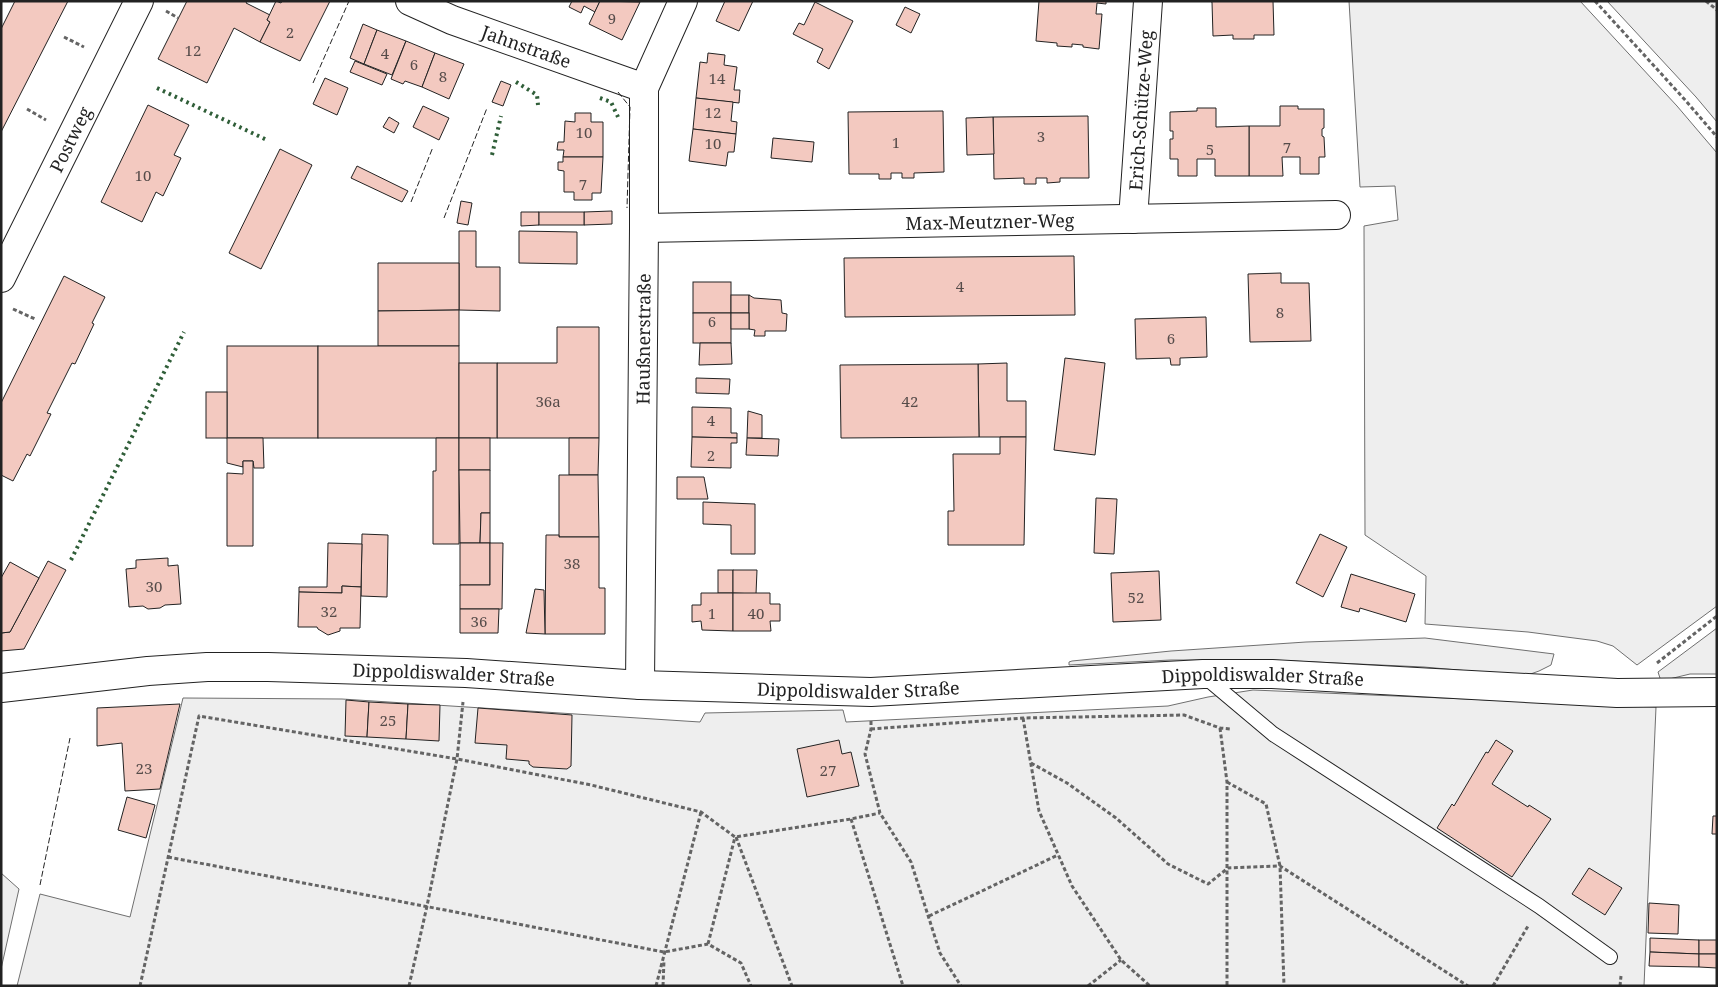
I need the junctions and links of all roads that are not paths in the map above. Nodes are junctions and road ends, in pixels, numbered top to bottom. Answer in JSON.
{"nodes":[{"id":1,"x":410,"y":1,"type":"edge"},
{"id":2,"x":683,"y":1,"type":"edge"},
{"id":3,"x":1148,"y":1,"type":"edge"},
{"id":4,"x":151,"y":5,"type":"edge"},
{"id":5,"x":644,"y":88,"type":"junction"},
{"id":6,"x":1336,"y":215,"type":"dead end"},
{"id":7,"x":1133,"y":219,"type":"junction"},
{"id":8,"x":644,"y":228,"type":"junction"},
{"id":9,"x":1,"y":278,"type":"edge"},
{"id":10,"x":1203,"y":674,"type":"junction"},
{"id":11,"x":640,"y":685,"type":"junction"},
{"id":12,"x":1,"y":688,"type":"edge"},
{"id":13,"x":1717,"y":692,"type":"edge"},
{"id":14,"x":1610,"y":957,"type":"dead end"}],
"edges":[{"from":1,"to":5,"type":"street","name":"Jahnstraße"},
{"from":2,"to":5,"type":"street","name":"Haußnerstraße"},
{"from":3,"to":7,"type":"street","name":"Erich-Schütze-Weg"},
{"from":4,"to":9,"type":"street","name":"Postweg"},
{"from":5,"to":8,"type":"street","name":"Haußnerstraße"},
{"from":6,"to":7,"type":"street","name":"Max-Meutzner-Weg"},
{"from":7,"to":8,"type":"street","name":"Max-Meutzner-Weg"},
{"from":8,"to":11,"type":"street","name":"Haußnerstraße"},
{"from":10,"to":11,"type":"street","name":"Dippoldiswalder Straße"},
{"from":10,"to":13,"type":"street","name":"Dippoldiswalder Straße"},
{"from":10,"to":14,"type":"lane"},
{"from":11,"to":12,"type":"street","name":"Dippoldiswalder Straße"}]}
